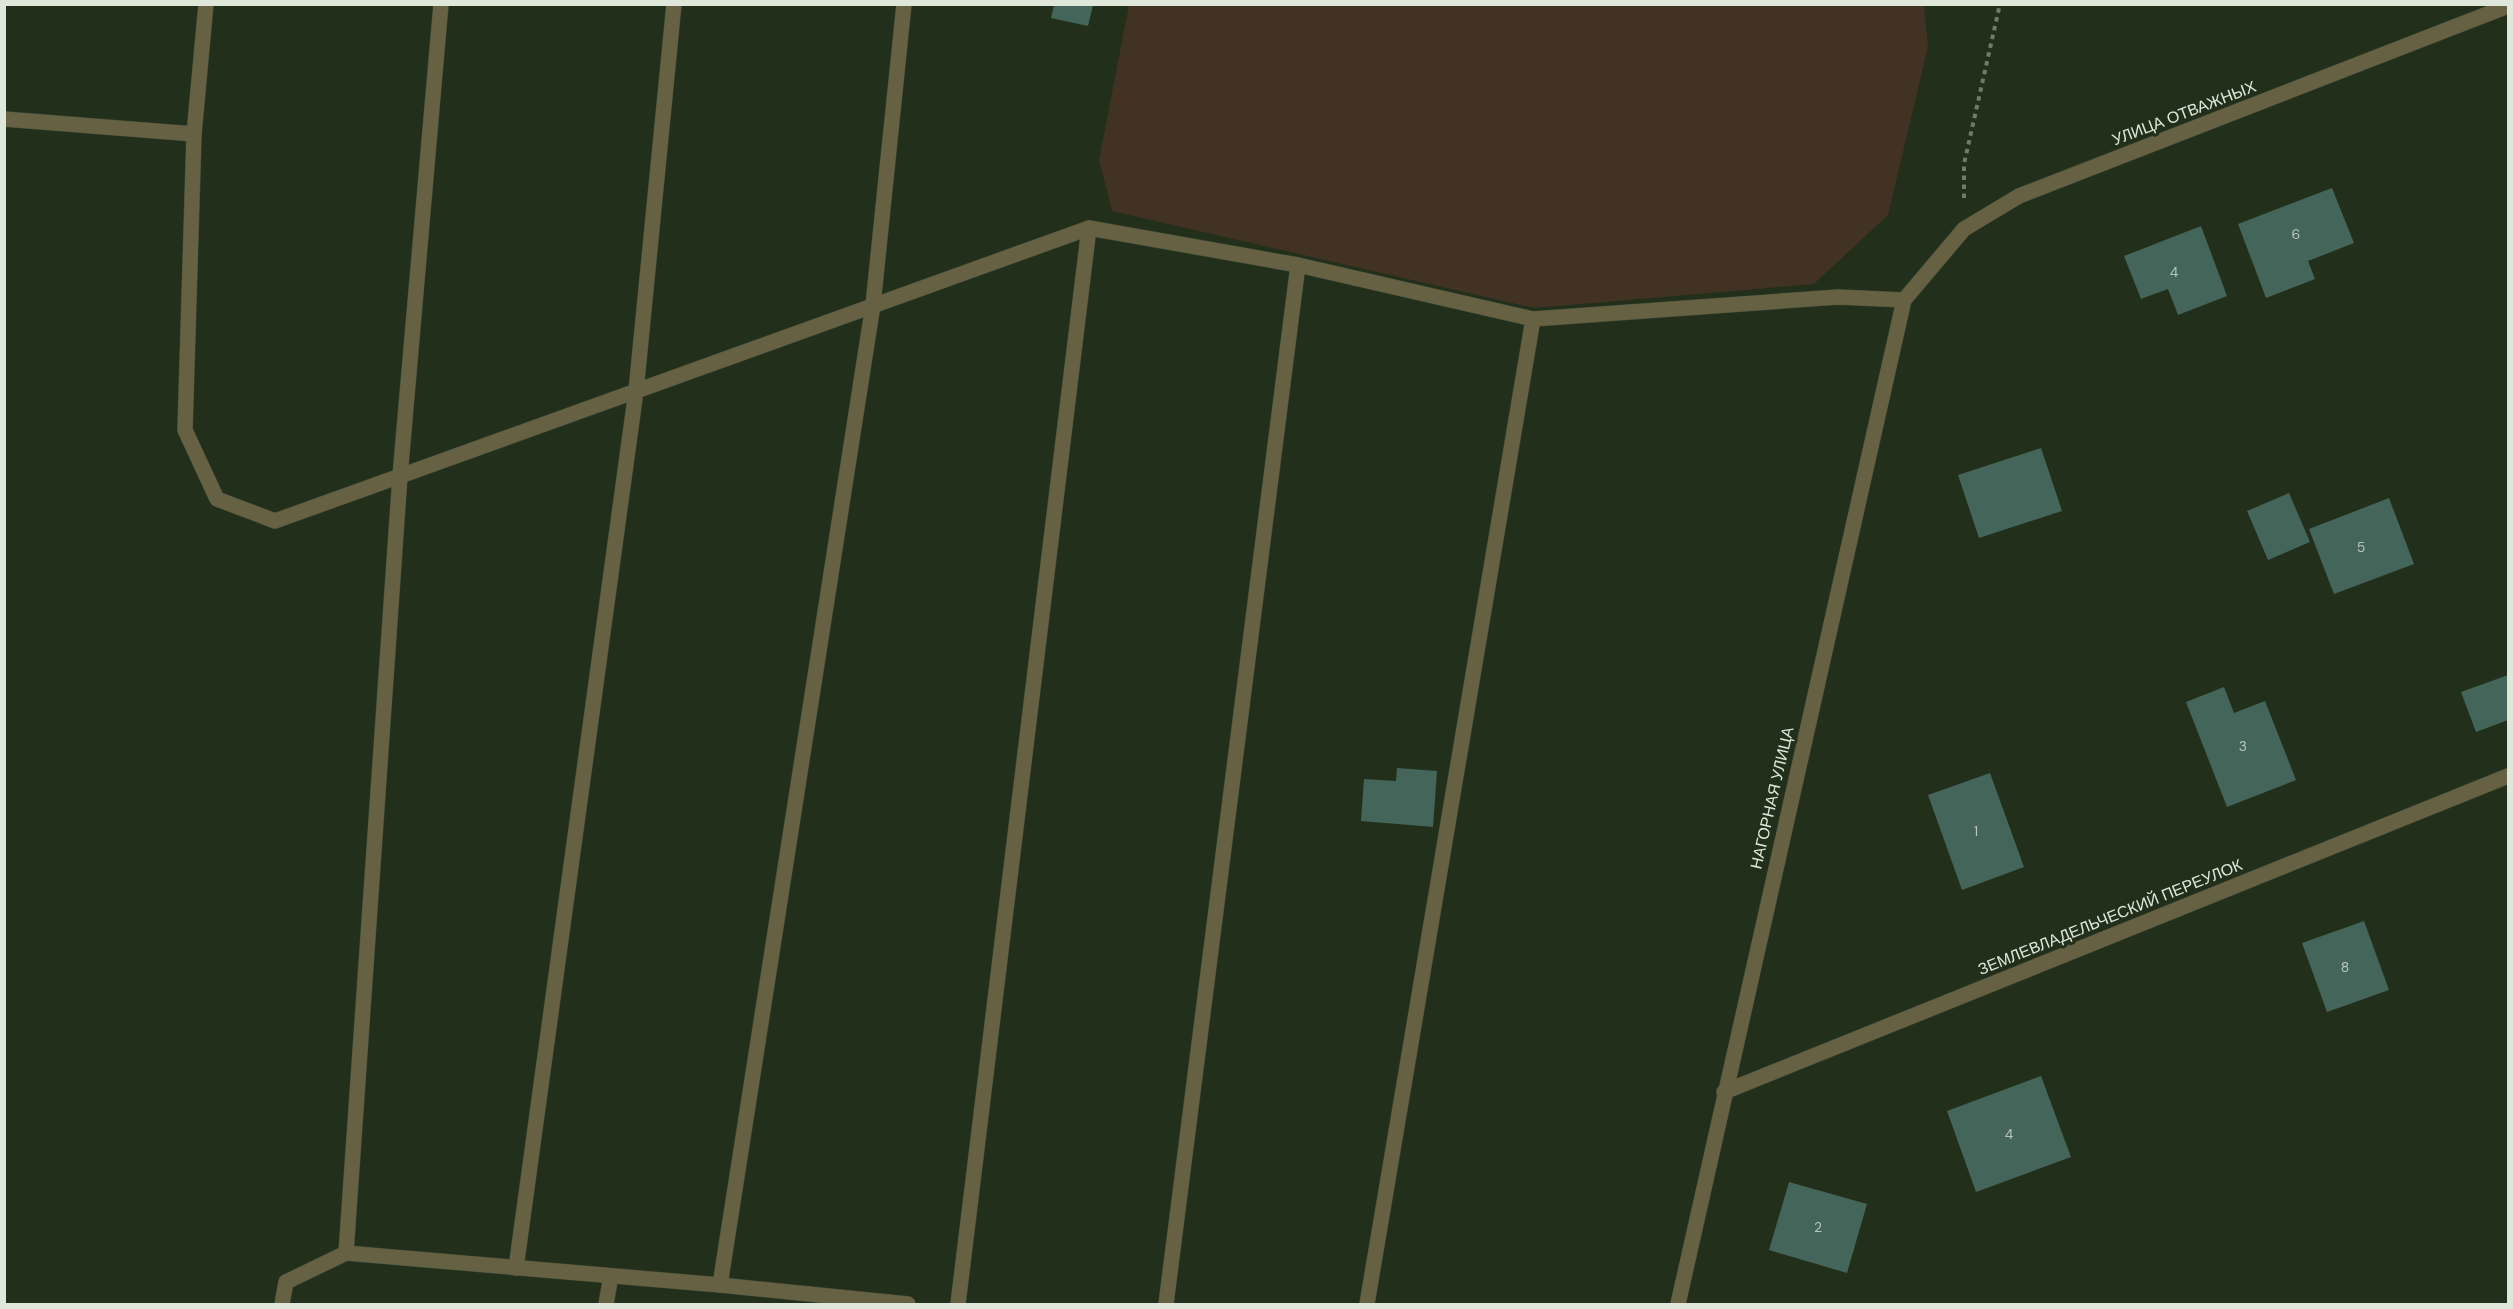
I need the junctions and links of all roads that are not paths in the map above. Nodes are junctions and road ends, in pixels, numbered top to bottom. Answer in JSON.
{"nodes":[{"id":1,"x":206,"y":4,"type":"edge"},
{"id":2,"x":441,"y":4,"type":"edge"},
{"id":3,"x":674,"y":4,"type":"edge"},
{"id":4,"x":904,"y":4,"type":"edge"},
{"id":5,"x":2508,"y":6,"type":"edge"},
{"id":6,"x":4,"y":119,"type":"edge"},
{"id":7,"x":194,"y":134,"type":"junction"},
{"id":8,"x":1089,"y":228,"type":"junction"},
{"id":9,"x":1298,"y":266,"type":"junction"},
{"id":10,"x":1904,"y":300,"type":"junction"},
{"id":11,"x":873,"y":305,"type":"junction"},
{"id":12,"x":1533,"y":319,"type":"junction"},
{"id":13,"x":636,"y":391,"type":"junction"},
{"id":14,"x":400,"y":476,"type":"junction"},
{"id":15,"x":2508,"y":776,"type":"edge"},
{"id":16,"x":1724,"y":1092,"type":"junction"},
{"id":17,"x":346,"y":1253,"type":"junction"},
{"id":18,"x":516,"y":1268,"type":"junction"},
{"id":19,"x":611,"y":1276,"type":"junction"},
{"id":20,"x":720,"y":1285,"type":"junction"},
{"id":21,"x":282,"y":1305,"type":"edge"},
{"id":22,"x":606,"y":1305,"type":"edge"},
{"id":23,"x":909,"y":1305,"type":"edge"},
{"id":24,"x":958,"y":1305,"type":"edge"},
{"id":25,"x":1166,"y":1305,"type":"edge"},
{"id":26,"x":1367,"y":1305,"type":"edge"},
{"id":27,"x":1678,"y":1305,"type":"edge"}],
"edges":[{"from":1,"to":7,"type":"street"},
{"from":2,"to":14,"type":"street"},
{"from":3,"to":13,"type":"street"},
{"from":4,"to":11,"type":"street"},
{"from":5,"to":10,"type":"street","name":"УЛИЦА ОТВАЖНЫХ"},
{"from":6,"to":7,"type":"street"},
{"from":7,"to":14,"type":"street"},
{"from":8,"to":9,"type":"street"},
{"from":8,"to":11,"type":"street"},
{"from":8,"to":24,"type":"street"},
{"from":9,"to":12,"type":"street"},
{"from":9,"to":25,"type":"street"},
{"from":10,"to":12,"type":"street"},
{"from":10,"to":16,"type":"street","name":"НАГОРНАЯ УЛИЦА"},
{"from":11,"to":13,"type":"street"},
{"from":11,"to":20,"type":"street"},
{"from":12,"to":26,"type":"street"},
{"from":13,"to":14,"type":"street"},
{"from":13,"to":18,"type":"street"},
{"from":14,"to":17,"type":"street"},
{"from":15,"to":16,"type":"street","name":"ЗЕМЛЕВЛАДЕЛЬЧЕСКИЙ ПЕРЕУЛОК"},
{"from":16,"to":27,"type":"street","name":"НАГОРНАЯ УЛИЦА"},
{"from":17,"to":18,"type":"street"},
{"from":17,"to":21,"type":"street"},
{"from":18,"to":19,"type":"street"},
{"from":19,"to":20,"type":"street"},
{"from":19,"to":22,"type":"street"},
{"from":20,"to":23,"type":"street"}]}
